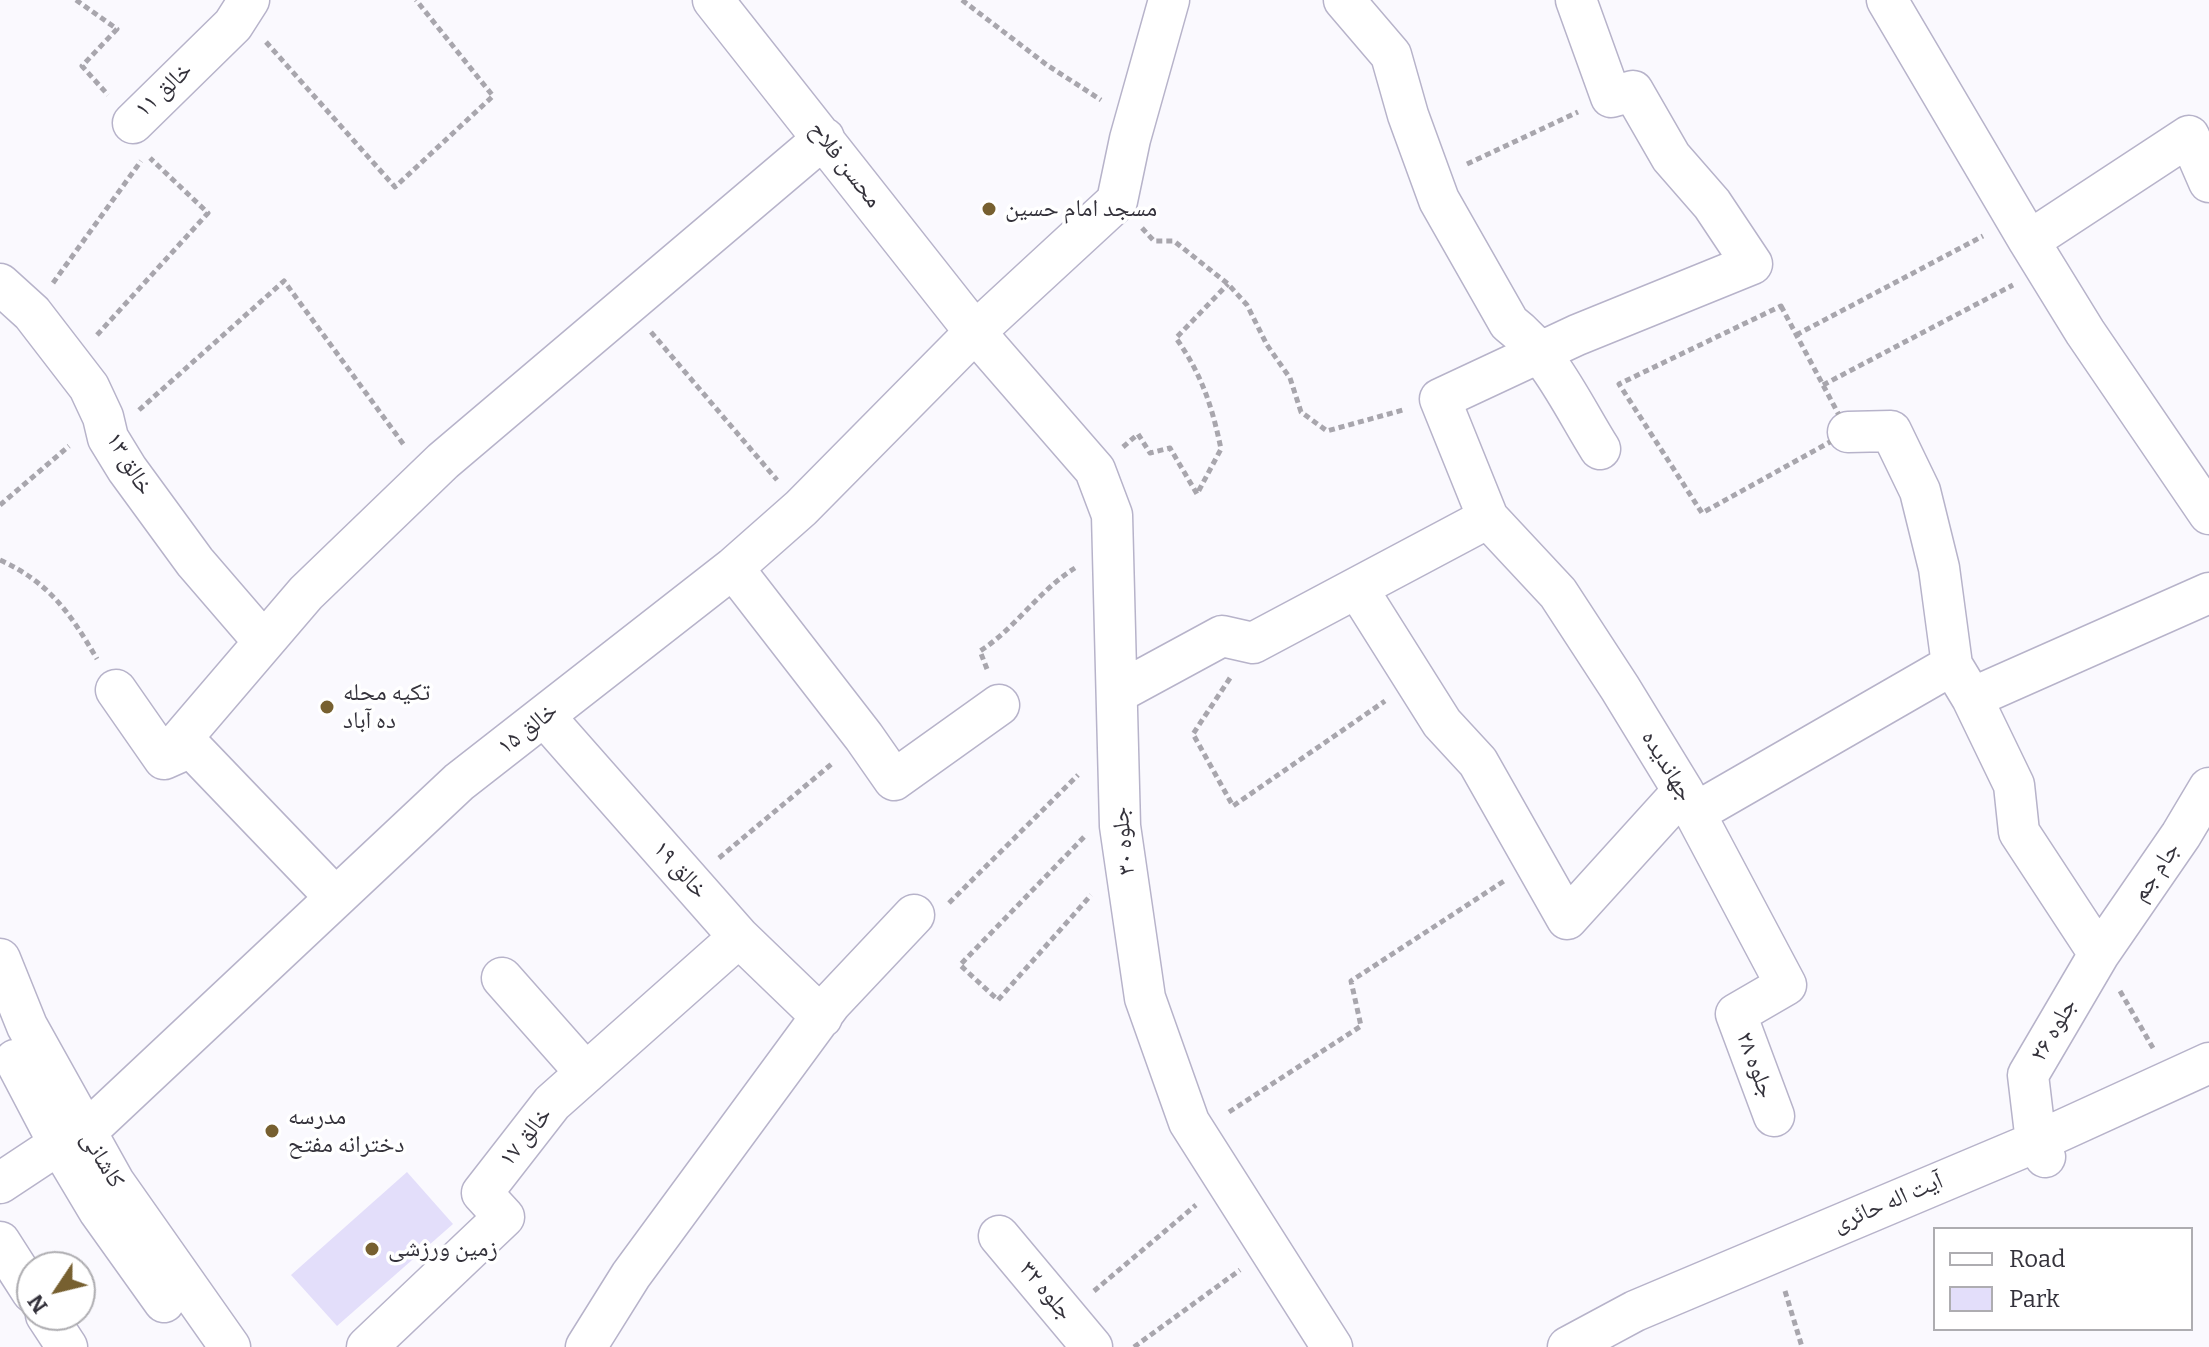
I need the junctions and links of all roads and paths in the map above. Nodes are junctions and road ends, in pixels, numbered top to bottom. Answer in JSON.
{"nodes":[{"id":1,"x":76,"y":0,"type":"edge"},
{"id":2,"x":416,"y":0,"type":"edge"},
{"id":3,"x":713,"y":0,"type":"edge"},
{"id":4,"x":962,"y":0,"type":"edge"},
{"id":5,"x":1169,"y":0,"type":"edge"},
{"id":6,"x":1344,"y":0,"type":"edge"},
{"id":7,"x":1576,"y":0,"type":"edge"},
{"id":8,"x":1887,"y":0,"type":"edge"},
{"id":9,"x":245,"y":6,"type":"edge"},
{"id":10,"x":1611,"y":97,"type":"junction"},
{"id":11,"x":1135,"y":122,"type":"junction"},
{"id":12,"x":133,"y":123,"type":"joint"},
{"id":13,"x":824,"y":138,"type":"junction"},
{"id":14,"x":1432,"y":181,"type":"junction"},
{"id":15,"x":2209,"y":182,"type":"edge"},
{"id":16,"x":1117,"y":201,"type":"junction"},
{"id":17,"x":2030,"y":242,"type":"junction"},
{"id":18,"x":0,"y":284,"type":"edge"},
{"id":19,"x":1228,"y":284,"type":"junction"},
{"id":20,"x":627,"y":304,"type":"junction"},
{"id":21,"x":32,"y":313,"type":"junction"},
{"id":22,"x":975,"y":332,"type":"junction"},
{"id":23,"x":1796,"y":335,"type":"junction"},
{"id":24,"x":1540,"y":352,"type":"junction"},
{"id":25,"x":71,"y":363,"type":"junction"},
{"id":26,"x":1823,"y":385,"type":"junction"},
{"id":27,"x":1440,"y":399,"type":"junction"},
{"id":28,"x":106,"y":428,"type":"junction"},
{"id":29,"x":1848,"y":432,"type":"junction"},
{"id":30,"x":1600,"y":449,"type":"dead end"},
{"id":31,"x":1095,"y":470,"type":"junction"},
{"id":32,"x":427,"y":476,"type":"junction"},
{"id":33,"x":0,"y":505,"type":"edge"},
{"id":34,"x":801,"y":508,"type":"junction"},
{"id":35,"x":2209,"y":514,"type":"edge"},
{"id":36,"x":1488,"y":518,"type":"junction"},
{"id":37,"x":1113,"y":545,"type":"junction"},
{"id":38,"x":0,"y":560,"type":"edge"},
{"id":39,"x":733,"y":568,"type":"junction"},
{"id":40,"x":1357,"y":588,"type":"junction"},
{"id":41,"x":2209,"y":593,"type":"edge"},
{"id":42,"x":264,"y":642,"type":"junction"},
{"id":43,"x":1253,"y":643,"type":"junction"},
{"id":44,"x":1952,"y":665,"type":"junction"},
{"id":45,"x":1415,"y":680,"type":"junction"},
{"id":46,"x":116,"y":690,"type":"joint"},
{"id":47,"x":1117,"y":693,"type":"junction"},
{"id":48,"x":1972,"y":698,"type":"junction"},
{"id":49,"x":999,"y":705,"type":"joint"},
{"id":50,"x":545,"y":717,"type":"junction"},
{"id":51,"x":1118,"y":736,"type":"junction"},
{"id":52,"x":864,"y":737,"type":"junction"},
{"id":53,"x":164,"y":759,"type":"junction"},
{"id":54,"x":2209,"y":788,"type":"edge"},
{"id":55,"x":1119,"y":801,"type":"junction"},
{"id":56,"x":1689,"y":802,"type":"junction"},
{"id":57,"x":1124,"y":859,"type":"junction"},
{"id":58,"x":1535,"y":861,"type":"junction"},
{"id":59,"x":690,"y":881,"type":"junction"},
{"id":60,"x":335,"y":897,"type":"junction"},
{"id":61,"x":914,"y":915,"type":"joint"},
{"id":62,"x":739,"y":937,"type":"junction"},
{"id":63,"x":2099,"y":954,"type":"junction"},
{"id":64,"x":0,"y":959,"type":"edge"},
{"id":65,"x":502,"y":978,"type":"dead end"},
{"id":66,"x":827,"y":1010,"type":"junction"},
{"id":67,"x":1736,"y":1014,"type":"joint"},
{"id":68,"x":0,"y":1028,"type":"edge"},
{"id":69,"x":2209,"y":1063,"type":"edge"},
{"id":70,"x":586,"y":1073,"type":"junction"},
{"id":71,"x":2190,"y":1083,"type":"edge"},
{"id":72,"x":1774,"y":1116,"type":"dead end"},
{"id":73,"x":1196,"y":1133,"type":"junction"},
{"id":74,"x":72,"y":1138,"type":"junction"},
{"id":75,"x":2040,"y":1149,"type":"junction"},
{"id":76,"x":1226,"y":1180,"type":"junction"},
{"id":77,"x":0,"y":1183,"type":"edge"},
{"id":78,"x":999,"y":1236,"type":"dead end"},
{"id":79,"x":0,"y":1242,"type":"edge"},
{"id":80,"x":1270,"y":1249,"type":"junction"},
{"id":81,"x":16,"y":1267,"type":"edge"},
{"id":82,"x":1779,"y":1271,"type":"junction"},
{"id":83,"x":1066,"y":1315,"type":"junction"},
{"id":84,"x":196,"y":1347,"type":"edge"},
{"id":85,"x":230,"y":1347,"type":"edge"},
{"id":86,"x":367,"y":1347,"type":"edge"},
{"id":87,"x":586,"y":1347,"type":"edge"},
{"id":88,"x":1092,"y":1347,"type":"edge"},
{"id":89,"x":1134,"y":1347,"type":"edge"},
{"id":90,"x":1332,"y":1347,"type":"edge"},
{"id":91,"x":1568,"y":1347,"type":"edge"},
{"id":92,"x":1609,"y":1347,"type":"edge"},
{"id":93,"x":1802,"y":1347,"type":"edge"}],
"edges":[{"from":1,"to":12,"type":"path","name":"خالق ۱۱"},
{"from":2,"to":9,"type":"path"},
{"from":3,"to":13,"type":"street","name":"محسن فلاح"},
{"from":4,"to":11,"type":"path"},
{"from":5,"to":11,"type":"street"},
{"from":6,"to":14,"type":"street"},
{"from":7,"to":10,"type":"street"},
{"from":8,"to":17,"type":"street"},
{"from":9,"to":12,"type":"street","name":"خالق ۱۱"},
{"from":10,"to":14,"type":"path"},
{"from":10,"to":24,"type":"street"},
{"from":11,"to":16,"type":"street"},
{"from":13,"to":20,"type":"street"},
{"from":13,"to":22,"type":"street","name":"محسن فلاح"},
{"from":14,"to":24,"type":"street"},
{"from":15,"to":17,"type":"street"},
{"from":16,"to":19,"type":"path"},
{"from":16,"to":22,"type":"street","name":"خالق ۱۵"},
{"from":17,"to":23,"type":"path"},
{"from":17,"to":26,"type":"path"},
{"from":17,"to":35,"type":"street"},
{"from":18,"to":21,"type":"street","name":"خالق ۱۳"},
{"from":19,"to":27,"type":"path"},
{"from":19,"to":31,"type":"path"},
{"from":20,"to":32,"type":"street"},
{"from":20,"to":34,"type":"path"},
{"from":21,"to":25,"type":"street","name":"خالق ۱۳"},
{"from":21,"to":25,"type":"path"},
{"from":22,"to":31,"type":"street","name":"جلوه ۳۰"},
{"from":22,"to":34,"type":"street","name":"خالق ۱۵"},
{"from":23,"to":26,"type":"path"},
{"from":23,"to":29,"type":"path"},
{"from":24,"to":27,"type":"street"},
{"from":24,"to":30,"type":"street"},
{"from":25,"to":28,"type":"street","name":"خالق ۱۳"},
{"from":26,"to":29,"type":"path"},
{"from":27,"to":36,"type":"street","name":"جهاندیده"},
{"from":28,"to":32,"type":"path"},
{"from":28,"to":33,"type":"path"},
{"from":28,"to":42,"type":"street","name":"خالق ۱۳"},
{"from":29,"to":44,"type":"street"},
{"from":31,"to":37,"type":"street","name":"جلوه ۳۰"},
{"from":32,"to":42,"type":"street"},
{"from":34,"to":39,"type":"street","name":"خالق ۱۵"},
{"from":36,"to":40,"type":"street"},
{"from":36,"to":56,"type":"street","name":"جهاندیده"},
{"from":37,"to":47,"type":"street","name":"جلوه ۳۰"},
{"from":37,"to":49,"type":"path"},
{"from":38,"to":46,"type":"path"},
{"from":39,"to":50,"type":"street","name":"خالق ۱۵"},
{"from":39,"to":52,"type":"street"},
{"from":40,"to":43,"type":"street"},
{"from":40,"to":45,"type":"street"},
{"from":41,"to":48,"type":"street"},
{"from":42,"to":53,"type":"street"},
{"from":43,"to":45,"type":"path"},
{"from":43,"to":47,"type":"street"},
{"from":44,"to":48,"type":"street"},
{"from":44,"to":56,"type":"street"},
{"from":45,"to":58,"type":"street"},
{"from":46,"to":53,"type":"street"},
{"from":47,"to":51,"type":"street","name":"جلوه ۳۰"},
{"from":48,"to":63,"type":"street"},
{"from":49,"to":52,"type":"street"},
{"from":50,"to":59,"type":"street","name":"خالق ۱۹"},
{"from":50,"to":60,"type":"street","name":"خالق ۱۵"},
{"from":51,"to":55,"type":"street","name":"جلوه ۳۰"},
{"from":51,"to":61,"type":"path"},
{"from":52,"to":59,"type":"path"},
{"from":53,"to":60,"type":"street"},
{"from":54,"to":63,"type":"street","name":"جام جم"},
{"from":55,"to":57,"type":"street","name":"جلوه ۳۰"},
{"from":55,"to":57,"type":"path"},
{"from":56,"to":58,"type":"street"},
{"from":56,"to":67,"type":"street","name":"جهاندیده"},
{"from":57,"to":73,"type":"street","name":"جلوه ۳۰"},
{"from":58,"to":73,"type":"path"},
{"from":59,"to":62,"type":"street","name":"خالق ۱۹"},
{"from":60,"to":74,"type":"street","name":"خالق ۱۵"},
{"from":61,"to":66,"type":"street"},
{"from":62,"to":66,"type":"street","name":"خالق ۱۹"},
{"from":62,"to":70,"type":"street","name":"خالق ۱۷"},
{"from":63,"to":71,"type":"path"},
{"from":63,"to":75,"type":"street","name":"جلوه ۲۶"},
{"from":64,"to":74,"type":"street","name":"کاشانی"},
{"from":65,"to":70,"type":"street"},
{"from":66,"to":87,"type":"street"},
{"from":67,"to":72,"type":"street","name":"جلوه ۲۸"},
{"from":68,"to":74,"type":"street","name":"کاشانی"},
{"from":69,"to":71,"type":"street","name":"آیت اله حائری"},
{"from":70,"to":86,"type":"street","name":"خالق ۱۷"},
{"from":71,"to":75,"type":"street","name":"آیت اله حائری"},
{"from":73,"to":76,"type":"street","name":"جلوه ۳۰"},
{"from":74,"to":77,"type":"street","name":"خالق ۱۵"},
{"from":74,"to":84,"type":"street","name":"کاشانی"},
{"from":74,"to":85,"type":"street","name":"کاشانی"},
{"from":75,"to":82,"type":"street","name":"آیت اله حائری"},
{"from":75,"to":91,"type":"street","name":"آیت اله حائری"},
{"from":76,"to":80,"type":"street","name":"جلوه ۳۰"},
{"from":76,"to":83,"type":"path"},
{"from":78,"to":83,"type":"street","name":"جلوه ۳۲"},
{"from":79,"to":81,"type":"street"},
{"from":80,"to":89,"type":"path"},
{"from":80,"to":90,"type":"street","name":"جلوه ۳۰"},
{"from":82,"to":92,"type":"street","name":"آیت اله حائری"},
{"from":82,"to":93,"type":"path"},
{"from":83,"to":88,"type":"street","name":"جلوه ۳۲"}]}
